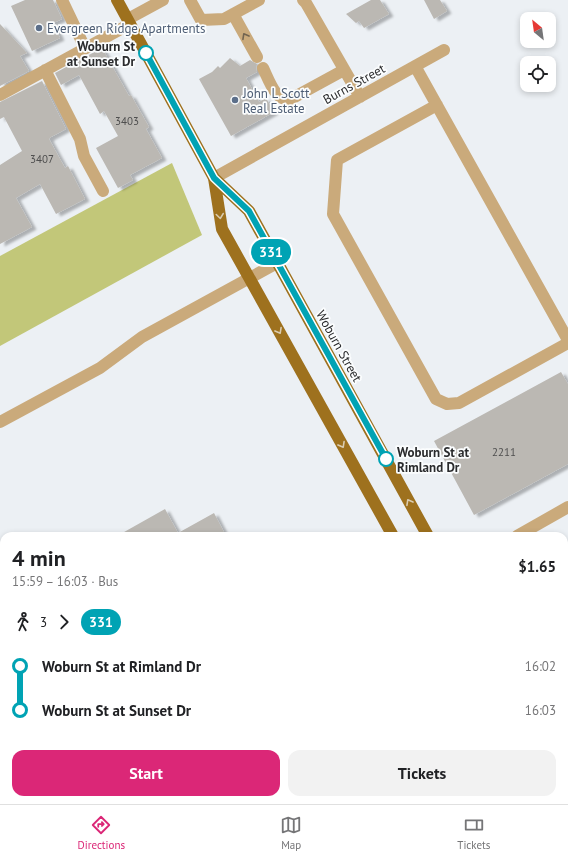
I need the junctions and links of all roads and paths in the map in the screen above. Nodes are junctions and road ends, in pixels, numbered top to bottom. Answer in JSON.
{"nodes":[{"id":1,"x":62,"y":0,"type":"edge"},
{"id":2,"x":117,"y":0,"type":"edge"},
{"id":3,"x":163,"y":0,"type":"edge"},
{"id":4,"x":190,"y":0,"type":"edge"},
{"id":5,"x":259,"y":0,"type":"edge"},
{"id":6,"x":302,"y":0,"type":"edge"},
{"id":7,"x":233,"y":14,"type":"junction"},
{"id":8,"x":129,"y":22,"type":"junction"},
{"id":9,"x":85,"y":48,"type":"junction"},
{"id":10,"x":444,"y":50,"type":"dead end"},
{"id":11,"x":256,"y":57,"type":"dead end"},
{"id":12,"x":415,"y":66,"type":"junction"},
{"id":13,"x":263,"y":68,"type":"dead end"},
{"id":14,"x":45,"y":70,"type":"junction"},
{"id":15,"x":344,"y":70,"type":"junction"},
{"id":16,"x":0,"y":95,"type":"edge"},
{"id":17,"x":360,"y":97,"type":"junction"},
{"id":18,"x":437,"y":105,"type":"junction"},
{"id":19,"x":214,"y":178,"type":"junction"},
{"id":20,"x":103,"y":191,"type":"dead end"},
{"id":21,"x":277,"y":263,"type":"junction"},
{"id":22,"x":250,"y":278,"type":"junction"},
{"id":23,"x":568,"y":342,"type":"edge"},
{"id":24,"x":0,"y":422,"type":"edge"},
{"id":25,"x":568,"y":507,"type":"edge"},
{"id":26,"x":391,"y":532,"type":"edge"},
{"id":27,"x":426,"y":532,"type":"edge"},
{"id":28,"x":524,"y":532,"type":"edge"}],
"edges":[{"from":1,"to":9,"type":"street"},
{"from":2,"to":8,"type":"main road","name":"Woburn Street"},
{"from":3,"to":8,"type":"street"},
{"from":4,"to":7,"type":"street"},
{"from":5,"to":7,"type":"street"},
{"from":6,"to":15,"type":"street"},
{"from":11,"to":7,"type":"street","one_way":true},
{"from":8,"to":9,"type":"street"},
{"from":8,"to":19,"type":"main road","name":"Woburn Street"},
{"from":9,"to":14,"type":"street"},
{"from":10,"to":12,"type":"street","name":"Burns Street"},
{"from":12,"to":17,"type":"street","name":"Burns Street"},
{"from":12,"to":18,"type":"street"},
{"from":13,"to":15,"type":"street"},
{"from":14,"to":16,"type":"street"},
{"from":14,"to":20,"type":"street"},
{"from":15,"to":17,"type":"street"},
{"from":17,"to":19,"type":"street","name":"Burns Street"},
{"from":18,"to":23,"type":"street"},
{"from":18,"to":23,"type":"street"},
{"from":19,"to":21,"type":"main road","name":"Woburn Street"},
{"from":19,"to":22,"type":"main road","name":"Woburn Street","one_way":true},
{"from":21,"to":22,"type":"street"},
{"from":27,"to":21,"type":"main road","name":"Woburn Street","one_way":true},
{"from":22,"to":24,"type":"street"},
{"from":22,"to":26,"type":"main road","name":"Woburn Street","one_way":true},
{"from":25,"to":28,"type":"street"}]}
